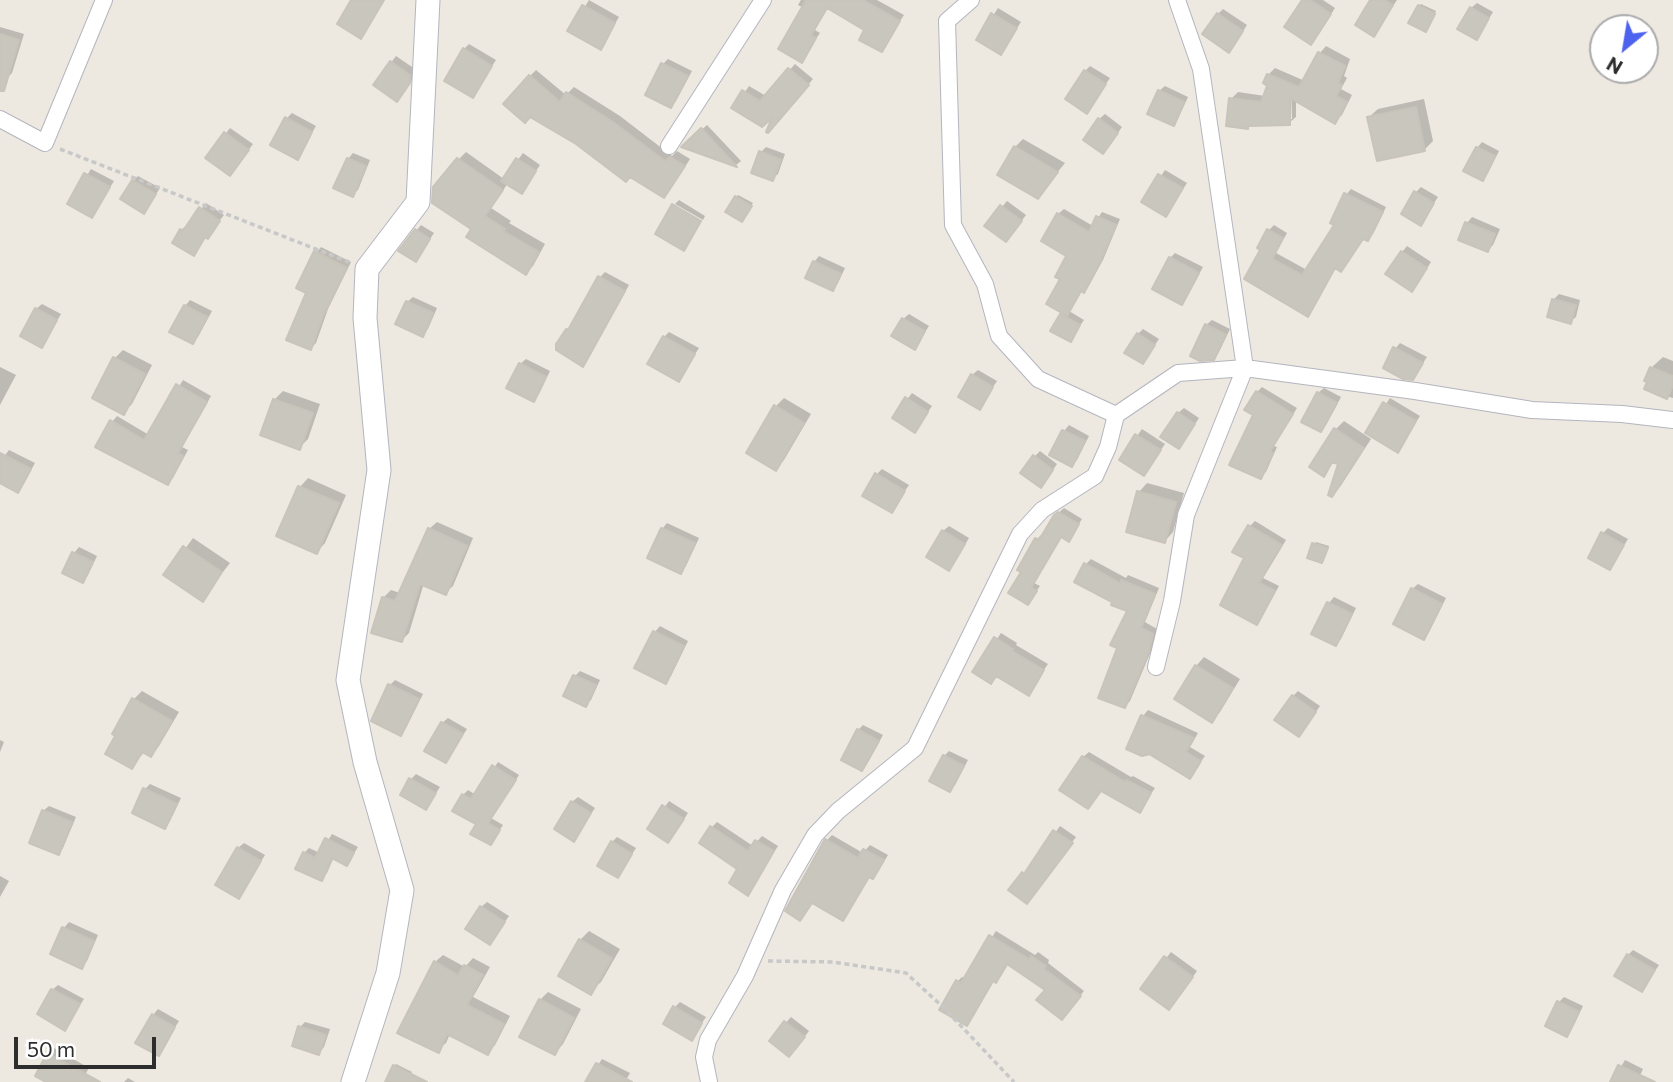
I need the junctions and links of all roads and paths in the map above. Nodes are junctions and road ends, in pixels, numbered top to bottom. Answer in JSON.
{"nodes":[{"id":1,"x":104,"y":0,"type":"edge"},
{"id":2,"x":428,"y":0,"type":"edge"},
{"id":3,"x":763,"y":0,"type":"edge"},
{"id":4,"x":971,"y":0,"type":"edge"},
{"id":5,"x":1177,"y":0,"type":"edge"},
{"id":6,"x":0,"y":119,"type":"edge"},
{"id":7,"x":45,"y":143,"type":"junction"},
{"id":8,"x":669,"y":146,"type":"dead end"},
{"id":9,"x":367,"y":270,"type":"junction"},
{"id":10,"x":1245,"y":368,"type":"junction"},
{"id":11,"x":1116,"y":415,"type":"junction"},
{"id":12,"x":1673,"y":420,"type":"edge"},
{"id":13,"x":1156,"y":667,"type":"dead end"},
{"id":14,"x":752,"y":961,"type":"junction"},
{"id":15,"x":353,"y":1082,"type":"edge"},
{"id":16,"x":709,"y":1082,"type":"edge"},
{"id":17,"x":1014,"y":1082,"type":"edge"}],
"edges":[{"from":1,"to":7,"type":"street"},
{"from":2,"to":9,"type":"main road"},
{"from":3,"to":8,"type":"street"},
{"from":4,"to":11,"type":"street"},
{"from":5,"to":10,"type":"street"},
{"from":6,"to":7,"type":"street"},
{"from":7,"to":9,"type":"path"},
{"from":9,"to":15,"type":"main road"},
{"from":10,"to":11,"type":"street"},
{"from":10,"to":12,"type":"street"},
{"from":10,"to":13,"type":"street"},
{"from":11,"to":14,"type":"street"},
{"from":14,"to":16,"type":"street"},
{"from":14,"to":17,"type":"path"}]}
